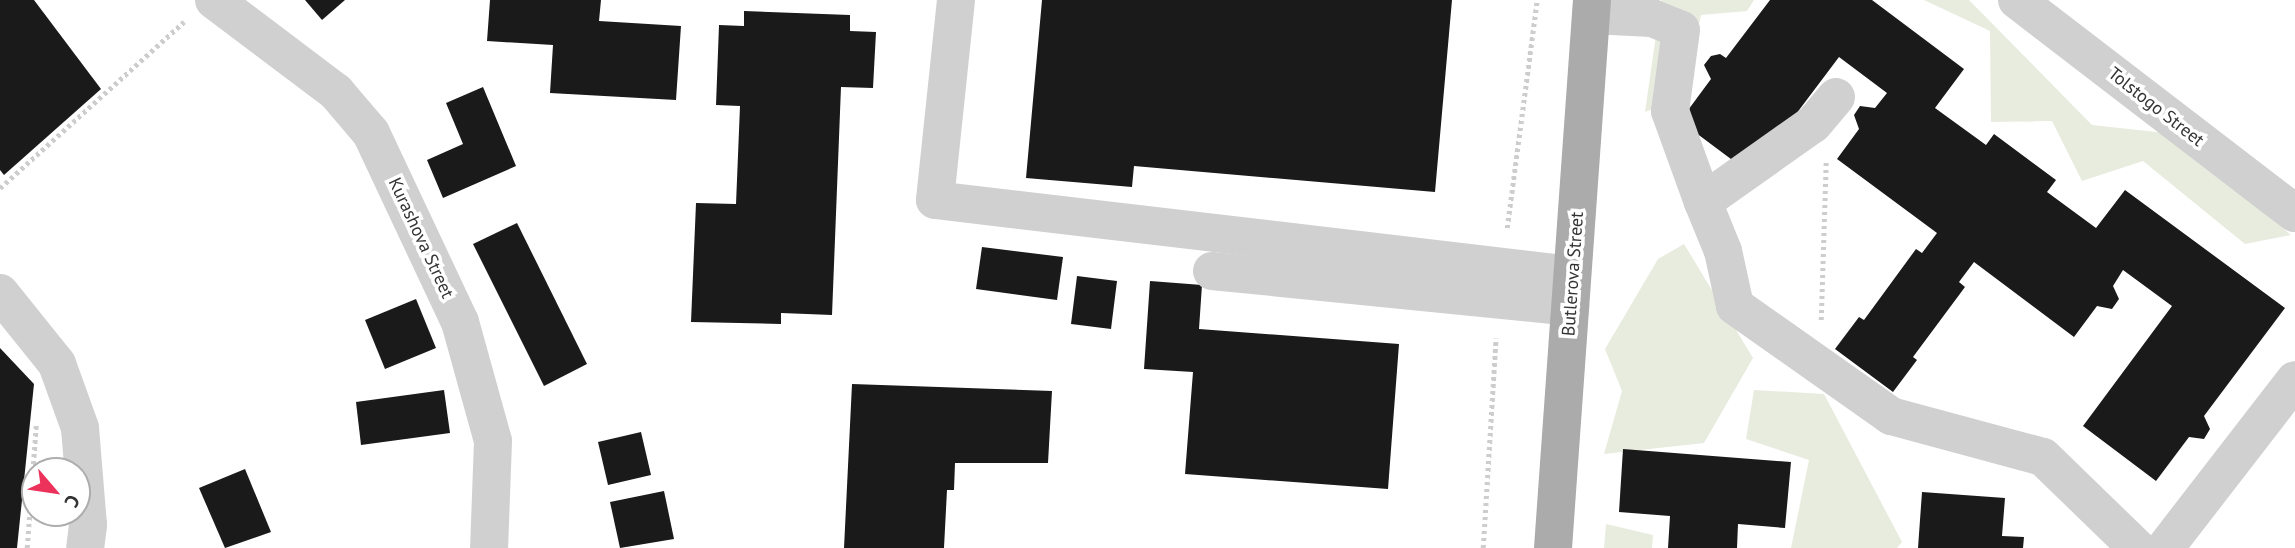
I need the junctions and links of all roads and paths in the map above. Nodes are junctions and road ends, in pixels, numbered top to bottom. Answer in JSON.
{"nodes":[{"id":1,"x":956,"y":0,"type":"edge"},
{"id":2,"x":2017,"y":0,"type":"edge"},
{"id":3,"x":1591,"y":7,"type":"edge"},
{"id":4,"x":201,"y":9,"type":"edge"},
{"id":5,"x":1824,"y":111,"type":"joint"},
{"id":6,"x":0,"y":188,"type":"edge"},
{"id":7,"x":1703,"y":202,"type":"junction"},
{"id":8,"x":2295,"y":214,"type":"edge"},
{"id":9,"x":1212,"y":271,"type":"dead end"},
{"id":10,"x":1571,"y":291,"type":"junction"},
{"id":11,"x":0,"y":293,"type":"edge"},
{"id":12,"x":1820,"y":363,"type":"junction"},
{"id":13,"x":2295,"y":380,"type":"edge"},
{"id":14,"x":37,"y":412,"type":"dead end"},
{"id":15,"x":27,"y":548,"type":"edge"},
{"id":16,"x":85,"y":548,"type":"edge"},
{"id":17,"x":489,"y":548,"type":"edge"},
{"id":18,"x":1553,"y":548,"type":"edge"},
{"id":19,"x":2137,"y":548,"type":"edge"},
{"id":20,"x":2165,"y":548,"type":"edge"}],
"edges":[{"from":1,"to":10,"type":"street"},
{"from":2,"to":8,"type":"street","name":"Tolstogo Street"},
{"from":3,"to":7,"type":"street"},
{"from":3,"to":10,"type":"main road","name":"Butlerova Street"},
{"from":4,"to":6,"type":"path"},
{"from":4,"to":17,"type":"street","name":"Kurashova Street"},
{"from":5,"to":7,"type":"street"},
{"from":5,"to":12,"type":"path"},
{"from":7,"to":12,"type":"street"},
{"from":9,"to":10,"type":"street"},
{"from":10,"to":18,"type":"main road","name":"Butlerova Street"},
{"from":11,"to":16,"type":"street"},
{"from":12,"to":19,"type":"street"},
{"from":13,"to":20,"type":"street"},
{"from":14,"to":15,"type":"path"}]}
